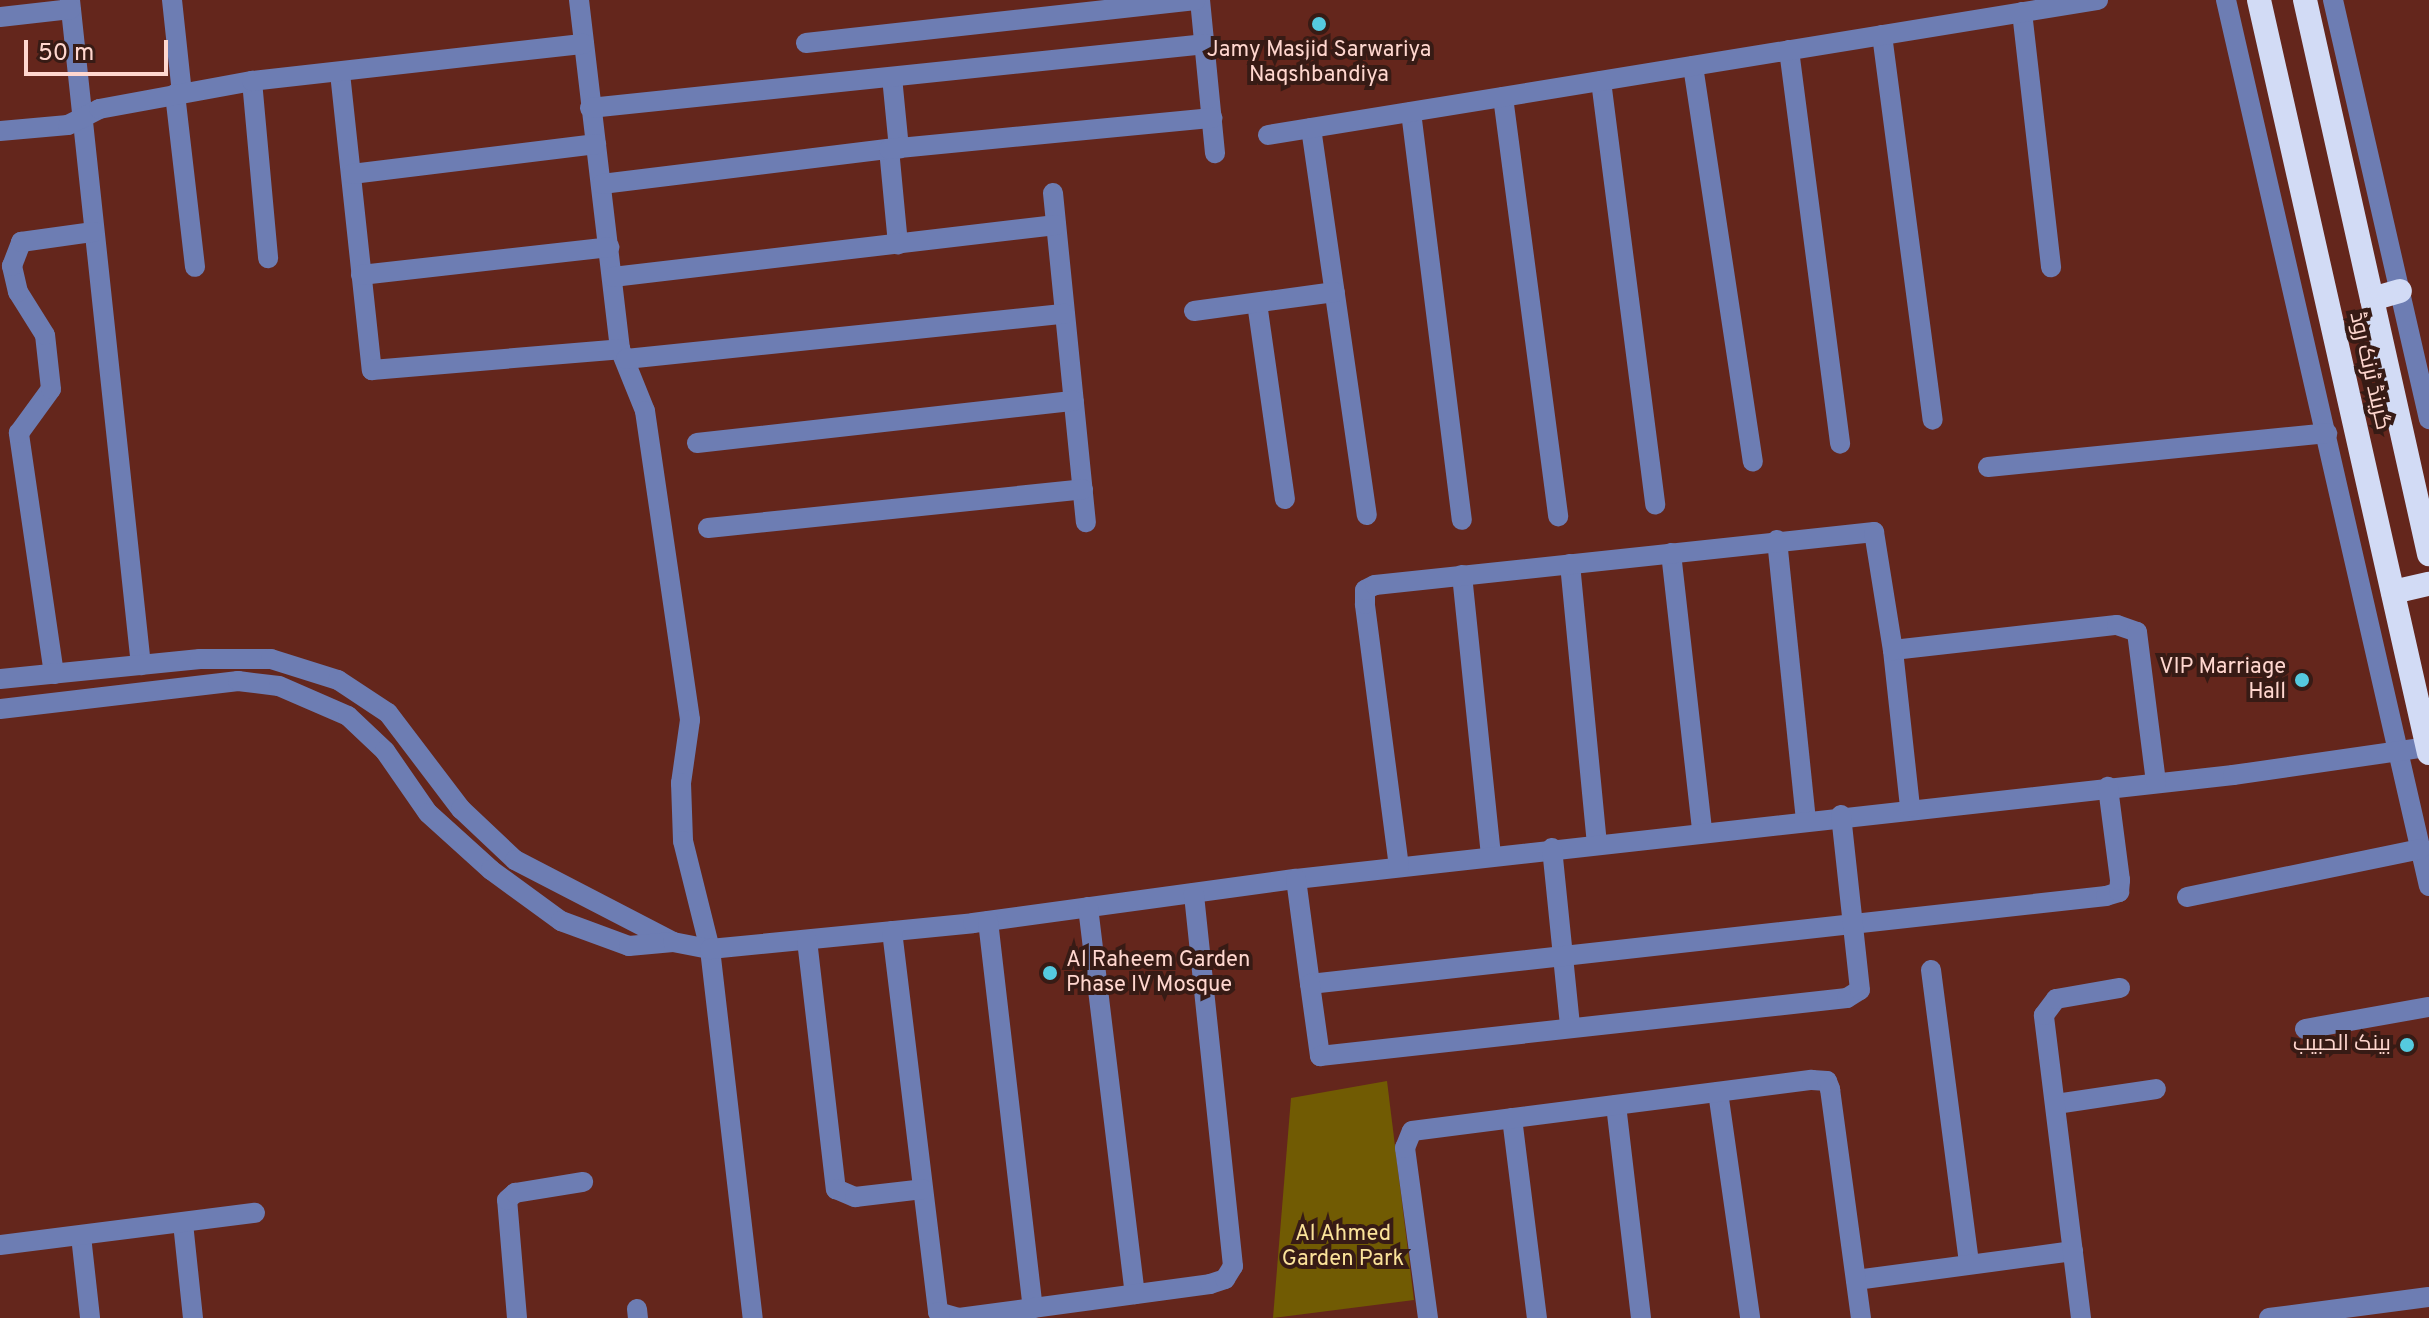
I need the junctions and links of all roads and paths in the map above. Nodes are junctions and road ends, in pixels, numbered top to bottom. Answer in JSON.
{"nodes":[{"id":1,"x":172,"y":0,"type":"edge"},
{"id":2,"x":579,"y":0,"type":"edge"},
{"id":3,"x":1198,"y":0,"type":"edge"},
{"id":4,"x":2098,"y":0,"type":"edge"},
{"id":5,"x":2226,"y":0,"type":"edge"},
{"id":6,"x":2259,"y":0,"type":"edge"},
{"id":7,"x":2305,"y":0,"type":"edge"},
{"id":8,"x":2333,"y":0,"type":"edge"},
{"id":9,"x":71,"y":4,"type":"edge"},
{"id":10,"x":2022,"y":12,"type":"junction"},
{"id":11,"x":0,"y":17,"type":"edge"},
{"id":12,"x":1882,"y":35,"type":"junction"},
{"id":13,"x":806,"y":43,"type":"dead end"},
{"id":14,"x":584,"y":44,"type":"junction"},
{"id":15,"x":1206,"y":44,"type":"junction"},
{"id":16,"x":1789,"y":50,"type":"junction"},
{"id":17,"x":1693,"y":66,"type":"junction"},
{"id":18,"x":340,"y":73,"type":"junction"},
{"id":19,"x":892,"y":77,"type":"junction"},
{"id":20,"x":252,"y":81,"type":"junction"},
{"id":21,"x":1601,"y":81,"type":"junction"},
{"id":22,"x":178,"y":93,"type":"junction"},
{"id":23,"x":1503,"y":97,"type":"junction"},
{"id":24,"x":590,"y":108,"type":"junction"},
{"id":25,"x":1411,"y":112,"type":"junction"},
{"id":26,"x":82,"y":118,"type":"junction"},
{"id":27,"x":1213,"y":118,"type":"junction"},
{"id":28,"x":1311,"y":128,"type":"junction"},
{"id":29,"x":0,"y":131,"type":"edge"},
{"id":30,"x":1268,"y":135,"type":"dead end"},
{"id":31,"x":596,"y":144,"type":"junction"},
{"id":32,"x":894,"y":149,"type":"junction"},
{"id":33,"x":1215,"y":153,"type":"dead end"},
{"id":34,"x":352,"y":174,"type":"junction"},
{"id":35,"x":602,"y":184,"type":"junction"},
{"id":36,"x":1053,"y":193,"type":"dead end"},
{"id":37,"x":1056,"y":225,"type":"junction"},
{"id":38,"x":93,"y":232,"type":"junction"},
{"id":39,"x":898,"y":245,"type":"junction"},
{"id":40,"x":609,"y":247,"type":"junction"},
{"id":41,"x":268,"y":258,"type":"dead end"},
{"id":42,"x":195,"y":267,"type":"dead end"},
{"id":43,"x":2051,"y":267,"type":"dead end"},
{"id":44,"x":361,"y":275,"type":"junction"},
{"id":45,"x":613,"y":277,"type":"junction"},
{"id":46,"x":2400,"y":291,"type":"junction"},
{"id":47,"x":1335,"y":292,"type":"junction"},
{"id":48,"x":2372,"y":299,"type":"junction"},
{"id":49,"x":1257,"y":303,"type":"junction"},
{"id":50,"x":1194,"y":311,"type":"dead end"},
{"id":51,"x":1065,"y":314,"type":"junction"},
{"id":52,"x":2420,"y":343,"type":"edge"},
{"id":53,"x":623,"y":354,"type":"junction"},
{"id":54,"x":1074,"y":401,"type":"junction"},
{"id":55,"x":2429,"y":419,"type":"edge"},
{"id":56,"x":1933,"y":420,"type":"dead end"},
{"id":57,"x":2327,"y":433,"type":"junction"},
{"id":58,"x":697,"y":443,"type":"dead end"},
{"id":59,"x":1840,"y":444,"type":"dead end"},
{"id":60,"x":1753,"y":461,"type":"dead end"},
{"id":61,"x":1988,"y":467,"type":"dead end"},
{"id":62,"x":1083,"y":489,"type":"junction"},
{"id":63,"x":1285,"y":499,"type":"dead end"},
{"id":64,"x":1655,"y":505,"type":"dead end"},
{"id":65,"x":1367,"y":515,"type":"dead end"},
{"id":66,"x":1558,"y":516,"type":"dead end"},
{"id":67,"x":1462,"y":520,"type":"dead end"},
{"id":68,"x":1086,"y":522,"type":"dead end"},
{"id":69,"x":2426,"y":527,"type":"edge"},
{"id":70,"x":708,"y":528,"type":"dead end"},
{"id":71,"x":1777,"y":540,"type":"junction"},
{"id":72,"x":1671,"y":553,"type":"junction"},
{"id":73,"x":2429,"y":554,"type":"edge"},
{"id":74,"x":1570,"y":564,"type":"junction"},
{"id":75,"x":1462,"y":575,"type":"junction"},
{"id":76,"x":2429,"y":584,"type":"edge"},
{"id":77,"x":2393,"y":592,"type":"junction"},
{"id":78,"x":1893,"y":650,"type":"junction"},
{"id":79,"x":200,"y":659,"type":"junction"},
{"id":80,"x":141,"y":665,"type":"junction"},
{"id":81,"x":54,"y":674,"type":"junction"},
{"id":82,"x":0,"y":679,"type":"edge"},
{"id":83,"x":202,"y":686,"type":"junction"},
{"id":84,"x":0,"y":709,"type":"edge"},
{"id":85,"x":2428,"y":750,"type":"edge"},
{"id":86,"x":2399,"y":754,"type":"junction"},
{"id":87,"x":2156,"y":783,"type":"junction"},
{"id":88,"x":2108,"y":787,"type":"junction"},
{"id":89,"x":1910,"y":807,"type":"junction"},
{"id":90,"x":1841,"y":815,"type":"junction"},
{"id":91,"x":1806,"y":819,"type":"junction"},
{"id":92,"x":1702,"y":831,"type":"junction"},
{"id":93,"x":1597,"y":843,"type":"junction"},
{"id":94,"x":1552,"y":848,"type":"junction"},
{"id":95,"x":2420,"y":849,"type":"junction"},
{"id":96,"x":1491,"y":856,"type":"junction"},
{"id":97,"x":1399,"y":867,"type":"junction"},
{"id":98,"x":1296,"y":879,"type":"junction"},
{"id":99,"x":2429,"y":886,"type":"edge"},
{"id":100,"x":1194,"y":893,"type":"junction"},
{"id":101,"x":2187,"y":897,"type":"dead end"},
{"id":102,"x":1088,"y":907,"type":"junction"},
{"id":103,"x":988,"y":921,"type":"junction"},
{"id":104,"x":1852,"y":924,"type":"junction"},
{"id":105,"x":892,"y":931,"type":"junction"},
{"id":106,"x":807,"y":940,"type":"junction"},
{"id":107,"x":673,"y":942,"type":"junction"},
{"id":108,"x":710,"y":949,"type":"junction"},
{"id":109,"x":1562,"y":955,"type":"junction"},
{"id":110,"x":1931,"y":970,"type":"dead end"},
{"id":111,"x":1310,"y":984,"type":"junction"},
{"id":112,"x":2120,"y":988,"type":"dead end"},
{"id":113,"x":2429,"y":1007,"type":"edge"},
{"id":114,"x":1570,"y":1026,"type":"junction"},
{"id":115,"x":2305,"y":1029,"type":"dead end"},
{"id":116,"x":2156,"y":1089,"type":"dead end"},
{"id":117,"x":1718,"y":1092,"type":"junction"},
{"id":118,"x":2056,"y":1104,"type":"junction"},
{"id":119,"x":1616,"y":1105,"type":"junction"},
{"id":120,"x":1512,"y":1118,"type":"junction"},
{"id":121,"x":583,"y":1182,"type":"dead end"},
{"id":122,"x":923,"y":1189,"type":"junction"},
{"id":123,"x":255,"y":1213,"type":"dead end"},
{"id":124,"x":183,"y":1223,"type":"junction"},
{"id":125,"x":81,"y":1236,"type":"junction"},
{"id":126,"x":0,"y":1245,"type":"edge"},
{"id":127,"x":2073,"y":1251,"type":"junction"},
{"id":128,"x":1969,"y":1264,"type":"junction"},
{"id":129,"x":1856,"y":1280,"type":"junction"},
{"id":130,"x":1135,"y":1294,"type":"junction"},
{"id":131,"x":2429,"y":1297,"type":"edge"},
{"id":132,"x":1033,"y":1308,"type":"junction"},
{"id":133,"x":90,"y":1318,"type":"edge"},
{"id":134,"x":193,"y":1318,"type":"edge"},
{"id":135,"x":517,"y":1318,"type":"edge"},
{"id":136,"x":753,"y":1318,"type":"edge"},
{"id":137,"x":1428,"y":1318,"type":"edge"},
{"id":138,"x":1537,"y":1318,"type":"edge"},
{"id":139,"x":1641,"y":1318,"type":"edge"},
{"id":140,"x":1750,"y":1318,"type":"edge"},
{"id":141,"x":1861,"y":1318,"type":"edge"},
{"id":142,"x":2081,"y":1318,"type":"edge"},
{"id":143,"x":2269,"y":1318,"type":"edge"}],
"edges":[{"from":1,"to":22,"type":"street"},
{"from":2,"to":14,"type":"street"},
{"from":3,"to":13,"type":"street"},
{"from":3,"to":15,"type":"street"},
{"from":4,"to":10,"type":"street"},
{"from":5,"to":57,"type":"street"},
{"from":6,"to":77,"type":"highway","name":"گرینڈ ٹرنک روڈ"},
{"from":7,"to":48,"type":"highway","name":"گرینڈ ٹرنک روڈ"},
{"from":8,"to":46,"type":"street"},
{"from":9,"to":11,"type":"street"},
{"from":9,"to":26,"type":"street"},
{"from":10,"to":12,"type":"street"},
{"from":10,"to":43,"type":"street"},
{"from":12,"to":16,"type":"street"},
{"from":12,"to":56,"type":"street"},
{"from":14,"to":18,"type":"street"},
{"from":14,"to":24,"type":"street"},
{"from":15,"to":19,"type":"street"},
{"from":15,"to":27,"type":"street"},
{"from":16,"to":17,"type":"street"},
{"from":16,"to":59,"type":"street"},
{"from":17,"to":21,"type":"street"},
{"from":17,"to":60,"type":"street"},
{"from":18,"to":20,"type":"street"},
{"from":18,"to":34,"type":"street"},
{"from":19,"to":24,"type":"street"},
{"from":19,"to":32,"type":"street"},
{"from":20,"to":22,"type":"street"},
{"from":20,"to":41,"type":"street"},
{"from":21,"to":23,"type":"street"},
{"from":21,"to":64,"type":"street"},
{"from":22,"to":26,"type":"street"},
{"from":22,"to":42,"type":"street"},
{"from":23,"to":25,"type":"street"},
{"from":23,"to":66,"type":"street"},
{"from":24,"to":31,"type":"street"},
{"from":25,"to":28,"type":"street"},
{"from":25,"to":67,"type":"street"},
{"from":26,"to":29,"type":"street"},
{"from":26,"to":38,"type":"street"},
{"from":27,"to":32,"type":"street"},
{"from":27,"to":33,"type":"street"},
{"from":28,"to":30,"type":"street"},
{"from":28,"to":47,"type":"street"},
{"from":31,"to":34,"type":"street"},
{"from":31,"to":35,"type":"street"},
{"from":32,"to":35,"type":"street"},
{"from":32,"to":39,"type":"street"},
{"from":34,"to":44,"type":"street"},
{"from":35,"to":40,"type":"street"},
{"from":36,"to":37,"type":"street"},
{"from":37,"to":39,"type":"street"},
{"from":37,"to":51,"type":"street"},
{"from":38,"to":80,"type":"street"},
{"from":38,"to":81,"type":"street"},
{"from":39,"to":45,"type":"street"},
{"from":40,"to":44,"type":"street"},
{"from":40,"to":45,"type":"street"},
{"from":44,"to":53,"type":"street"},
{"from":45,"to":53,"type":"street"},
{"from":46,"to":48,"type":"highway"},
{"from":46,"to":52,"type":"street"},
{"from":47,"to":49,"type":"street"},
{"from":47,"to":65,"type":"street"},
{"from":48,"to":69,"type":"highway","name":"گرینڈ ٹرنک روڈ"},
{"from":49,"to":50,"type":"street"},
{"from":49,"to":63,"type":"street"},
{"from":51,"to":53,"type":"street"},
{"from":51,"to":54,"type":"street"},
{"from":52,"to":55,"type":"street"},
{"from":53,"to":108,"type":"street"},
{"from":54,"to":58,"type":"street"},
{"from":54,"to":62,"type":"street"},
{"from":57,"to":61,"type":"street"},
{"from":57,"to":86,"type":"street"},
{"from":62,"to":68,"type":"street"},
{"from":62,"to":70,"type":"street"},
{"from":69,"to":73,"type":"highway","name":"گرینڈ ٹرنک روڈ"},
{"from":71,"to":72,"type":"street"},
{"from":71,"to":78,"type":"street"},
{"from":71,"to":91,"type":"street"},
{"from":72,"to":74,"type":"street"},
{"from":72,"to":92,"type":"street"},
{"from":74,"to":75,"type":"street"},
{"from":74,"to":93,"type":"street"},
{"from":75,"to":96,"type":"street"},
{"from":75,"to":97,"type":"street"},
{"from":76,"to":77,"type":"highway"},
{"from":77,"to":85,"type":"highway","name":"گرینڈ ٹرنک روڈ"},
{"from":78,"to":87,"type":"street"},
{"from":78,"to":89,"type":"street"},
{"from":79,"to":80,"type":"street"},
{"from":79,"to":83,"type":"street"},
{"from":79,"to":107,"type":"street"},
{"from":80,"to":81,"type":"street"},
{"from":81,"to":82,"type":"street"},
{"from":83,"to":84,"type":"street"},
{"from":83,"to":107,"type":"street"},
{"from":85,"to":86,"type":"street"},
{"from":86,"to":87,"type":"street"},
{"from":86,"to":95,"type":"street"},
{"from":87,"to":88,"type":"street"},
{"from":88,"to":89,"type":"street"},
{"from":88,"to":104,"type":"street"},
{"from":89,"to":90,"type":"street"},
{"from":90,"to":91,"type":"street"},
{"from":90,"to":104,"type":"street"},
{"from":91,"to":92,"type":"street"},
{"from":92,"to":93,"type":"street"},
{"from":93,"to":94,"type":"street"},
{"from":94,"to":96,"type":"street"},
{"from":94,"to":109,"type":"street"},
{"from":95,"to":99,"type":"street"},
{"from":95,"to":101,"type":"street"},
{"from":96,"to":97,"type":"street"},
{"from":97,"to":98,"type":"street"},
{"from":98,"to":100,"type":"street"},
{"from":98,"to":111,"type":"street"},
{"from":100,"to":102,"type":"street"},
{"from":100,"to":130,"type":"street"},
{"from":102,"to":103,"type":"street"},
{"from":102,"to":130,"type":"street"},
{"from":103,"to":105,"type":"street"},
{"from":103,"to":132,"type":"street"},
{"from":104,"to":109,"type":"street"},
{"from":104,"to":114,"type":"street"},
{"from":105,"to":106,"type":"street"},
{"from":105,"to":122,"type":"street"},
{"from":106,"to":108,"type":"street"},
{"from":106,"to":122,"type":"street"},
{"from":107,"to":108,"type":"street"},
{"from":108,"to":136,"type":"street"},
{"from":109,"to":111,"type":"street"},
{"from":109,"to":114,"type":"street"},
{"from":110,"to":128,"type":"street"},
{"from":111,"to":114,"type":"street"},
{"from":112,"to":118,"type":"street"},
{"from":113,"to":115,"type":"street"},
{"from":116,"to":118,"type":"street"},
{"from":117,"to":119,"type":"street"},
{"from":117,"to":129,"type":"street"},
{"from":117,"to":140,"type":"street"},
{"from":118,"to":127,"type":"street"},
{"from":119,"to":120,"type":"street"},
{"from":119,"to":139,"type":"street"},
{"from":120,"to":137,"type":"street"},
{"from":120,"to":138,"type":"street"},
{"from":121,"to":135,"type":"street"},
{"from":122,"to":132,"type":"street"},
{"from":123,"to":124,"type":"street"},
{"from":124,"to":125,"type":"street"},
{"from":124,"to":134,"type":"street"},
{"from":125,"to":126,"type":"street"},
{"from":125,"to":133,"type":"street"},
{"from":127,"to":128,"type":"street"},
{"from":127,"to":142,"type":"street"},
{"from":128,"to":129,"type":"street"},
{"from":129,"to":141,"type":"street"},
{"from":130,"to":132,"type":"street"},
{"from":131,"to":143,"type":"street"}]}
